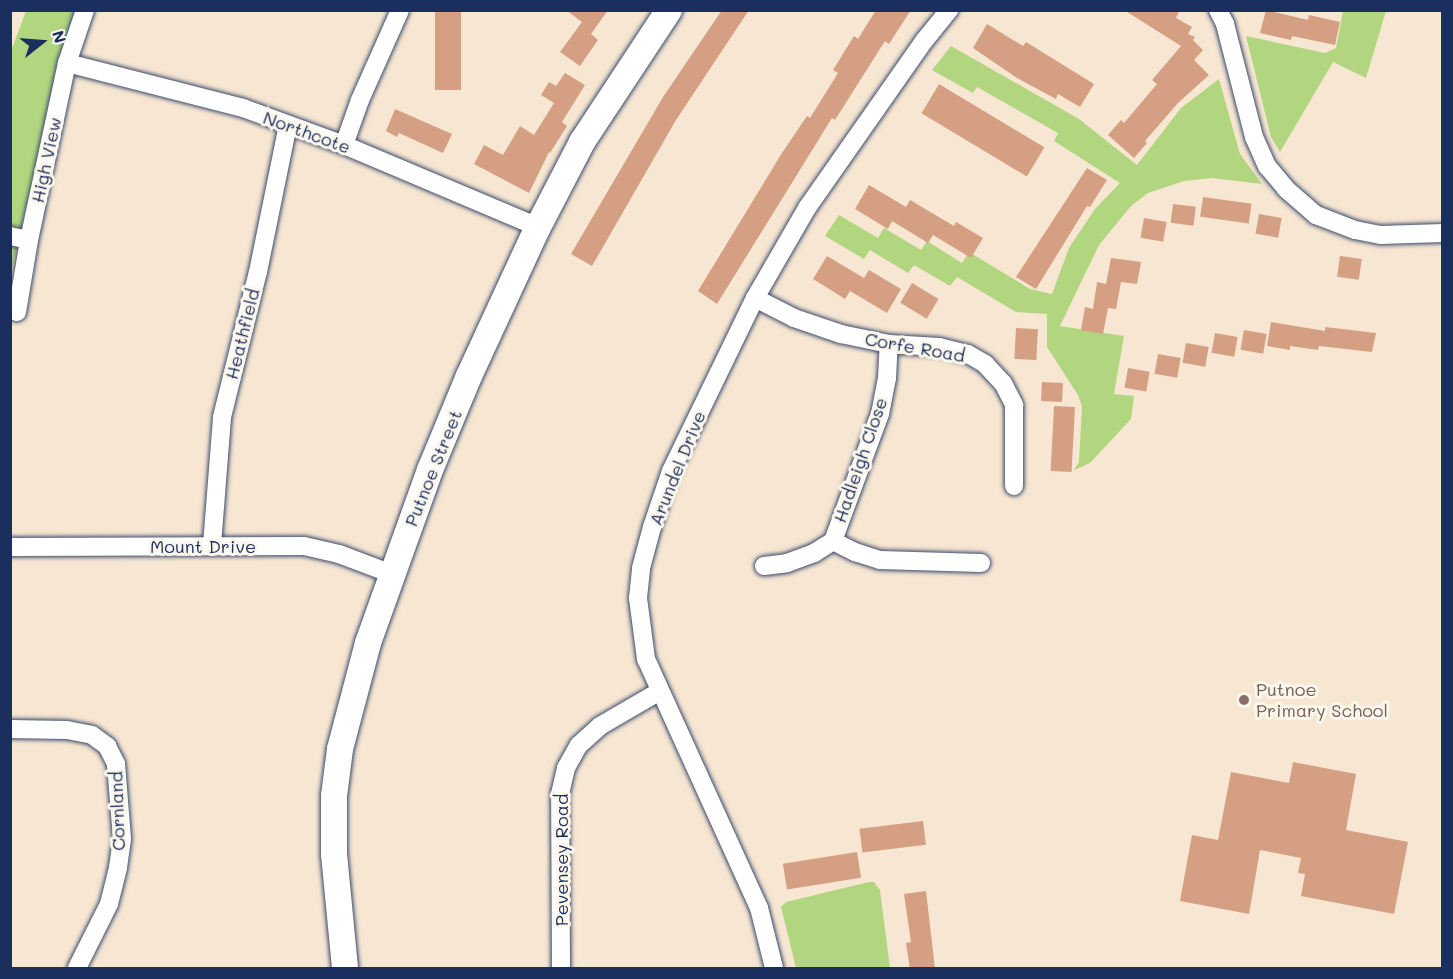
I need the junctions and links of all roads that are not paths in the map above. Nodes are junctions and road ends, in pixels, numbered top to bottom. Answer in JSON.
{"nodes":[{"id":1,"x":85,"y":10,"type":"edge"},
{"id":2,"x":400,"y":10,"type":"edge"},
{"id":3,"x":669,"y":10,"type":"edge"},
{"id":4,"x":949,"y":10,"type":"edge"},
{"id":5,"x":1218,"y":10,"type":"edge"},
{"id":6,"x":67,"y":63,"type":"junction"},
{"id":7,"x":288,"y":125,"type":"junction"},
{"id":8,"x":344,"y":145,"type":"junction"},
{"id":9,"x":538,"y":227,"type":"junction"},
{"id":10,"x":1443,"y":233,"type":"edge"},
{"id":11,"x":10,"y":236,"type":"edge"},
{"id":12,"x":29,"y":240,"type":"junction"},
{"id":13,"x":755,"y":298,"type":"junction"},
{"id":14,"x":17,"y":312,"type":"dead end"},
{"id":15,"x":889,"y":344,"type":"junction"},
{"id":16,"x":1014,"y":486,"type":"dead end"},
{"id":17,"x":832,"y":541,"type":"junction"},
{"id":18,"x":212,"y":545,"type":"junction"},
{"id":19,"x":10,"y":548,"type":"edge"},
{"id":20,"x":981,"y":563,"type":"dead end"},
{"id":21,"x":764,"y":566,"type":"dead end"},
{"id":22,"x":392,"y":574,"type":"junction"},
{"id":23,"x":660,"y":692,"type":"junction"},
{"id":24,"x":10,"y":729,"type":"edge"},
{"id":25,"x":77,"y":969,"type":"edge"},
{"id":26,"x":345,"y":969,"type":"edge"},
{"id":27,"x":561,"y":969,"type":"edge"},
{"id":28,"x":774,"y":969,"type":"edge"}],
"edges":[{"from":1,"to":6,"type":"street","name":"High View"},
{"from":2,"to":8,"type":"street"},
{"from":3,"to":9,"type":"street","name":"Putnoe Street"},
{"from":4,"to":13,"type":"street","name":"Arundel Drive"},
{"from":5,"to":10,"type":"street"},
{"from":6,"to":7,"type":"street","name":"Northcote"},
{"from":6,"to":12,"type":"street","name":"High View"},
{"from":7,"to":8,"type":"street","name":"Northcote"},
{"from":7,"to":18,"type":"street","name":"Heathfield"},
{"from":8,"to":9,"type":"street","name":"Northcote"},
{"from":9,"to":22,"type":"street","name":"Putnoe Street"},
{"from":11,"to":12,"type":"street"},
{"from":12,"to":14,"type":"street","name":"High View"},
{"from":13,"to":15,"type":"street","name":"Corfe Road"},
{"from":13,"to":23,"type":"street","name":"Arundel Drive"},
{"from":15,"to":16,"type":"street","name":"Corfe Road"},
{"from":15,"to":17,"type":"street","name":"Hadleigh Close"},
{"from":17,"to":20,"type":"street","name":"Hadleigh Close"},
{"from":17,"to":21,"type":"street","name":"Hadleigh Close"},
{"from":18,"to":19,"type":"street","name":"Mount Drive"},
{"from":18,"to":22,"type":"street","name":"Mount Drive"},
{"from":22,"to":26,"type":"street","name":"Putnoe Street"},
{"from":23,"to":27,"type":"street","name":"Pevensey Road"},
{"from":23,"to":28,"type":"street","name":"Arundel Drive"},
{"from":24,"to":25,"type":"street","name":"Cornland"}]}
